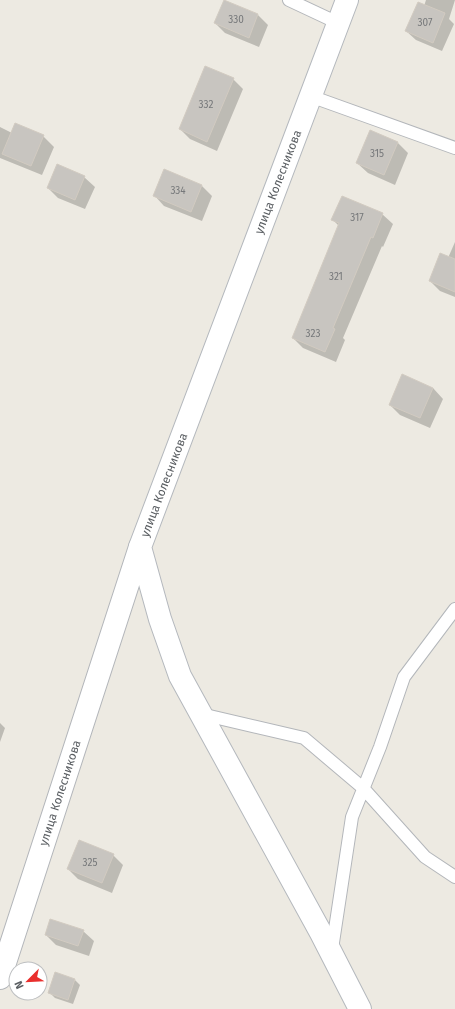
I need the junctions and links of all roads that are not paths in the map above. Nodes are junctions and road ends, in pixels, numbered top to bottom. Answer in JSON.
{"nodes":[{"id":1,"x":289,"y":0,"type":"edge"},
{"id":2,"x":347,"y":0,"type":"edge"},
{"id":3,"x":338,"y":23,"type":"junction"},
{"id":4,"x":310,"y":96,"type":"junction"},
{"id":5,"x":455,"y":148,"type":"edge"},
{"id":6,"x":140,"y":547,"type":"junction"},
{"id":7,"x":455,"y":609,"type":"edge"},
{"id":8,"x":201,"y":714,"type":"junction"},
{"id":9,"x":363,"y":788,"type":"junction"},
{"id":10,"x":455,"y":877,"type":"edge"},
{"id":11,"x":331,"y":952,"type":"junction"},
{"id":12,"x":0,"y":978,"type":"edge"},
{"id":13,"x":360,"y":1009,"type":"edge"}],
"edges":[{"from":1,"to":3,"type":"lane"},
{"from":2,"to":3,"type":"street","name":"улица Колесникова"},
{"from":3,"to":4,"type":"street","name":"улица Колесникова"},
{"from":4,"to":5,"type":"lane"},
{"from":4,"to":6,"type":"street","name":"улица Колесникова"},
{"from":6,"to":8,"type":"street"},
{"from":6,"to":12,"type":"street","name":"улица Колесникова"},
{"from":7,"to":9,"type":"lane"},
{"from":8,"to":9,"type":"lane"},
{"from":8,"to":11,"type":"street"},
{"from":9,"to":10,"type":"lane"},
{"from":9,"to":11,"type":"lane"},
{"from":11,"to":13,"type":"street"}]}
